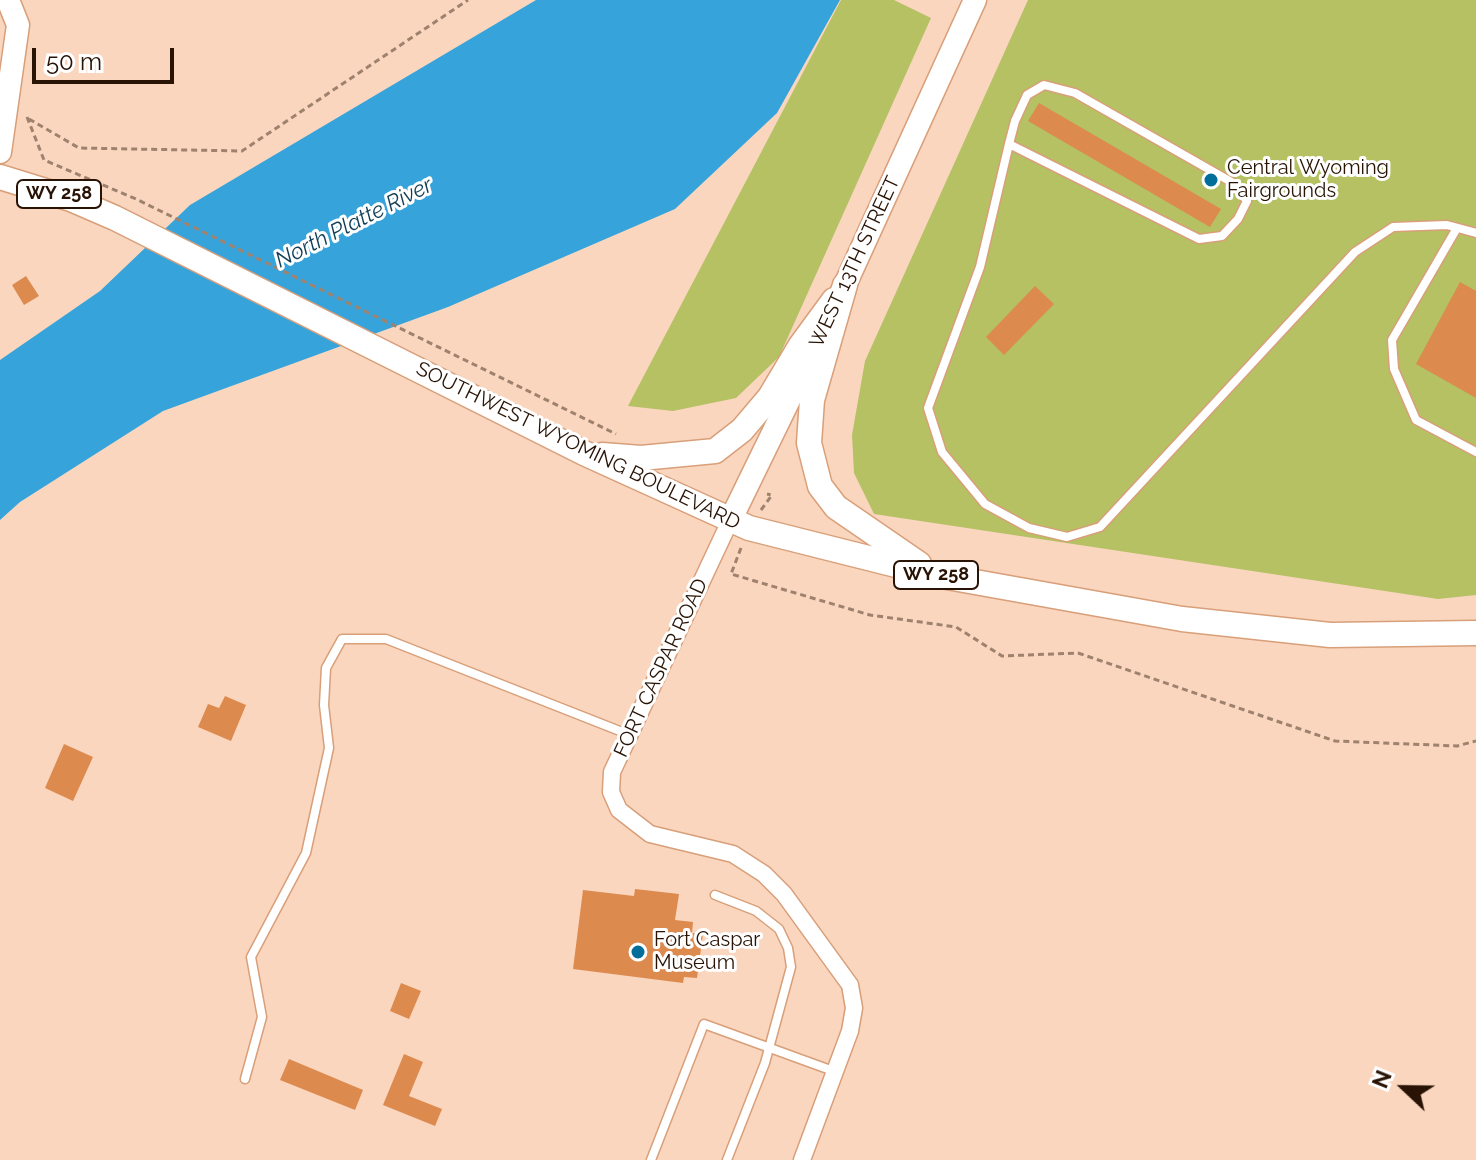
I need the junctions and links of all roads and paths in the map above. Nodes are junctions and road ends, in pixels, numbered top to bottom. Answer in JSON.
{"nodes":[{"id":1,"x":8,"y":0,"type":"edge"},
{"id":2,"x":468,"y":0,"type":"edge"},
{"id":3,"x":975,"y":0,"type":"edge"},
{"id":4,"x":1009,"y":144,"type":"junction"},
{"id":5,"x":0,"y":152,"type":"edge"},
{"id":6,"x":0,"y":177,"type":"edge"},
{"id":7,"x":1457,"y":228,"type":"junction"},
{"id":8,"x":1476,"y":233,"type":"edge"},
{"id":9,"x":845,"y":285,"type":"junction"},
{"id":10,"x":462,"y":358,"type":"dead end"},
{"id":11,"x":1476,"y":452,"type":"edge"},
{"id":12,"x":584,"y":453,"type":"junction"},
{"id":13,"x":730,"y":521,"type":"junction"},
{"id":14,"x":731,"y":574,"type":"dead end"},
{"id":15,"x":936,"y":575,"type":"junction"},
{"id":16,"x":1476,"y":633,"type":"edge"},
{"id":17,"x":630,"y":735,"type":"junction"},
{"id":18,"x":1476,"y":741,"type":"edge"},
{"id":19,"x":715,"y":895,"type":"dead end"},
{"id":20,"x":767,"y":1048,"type":"junction"},
{"id":21,"x":836,"y":1072,"type":"junction"},
{"id":22,"x":245,"y":1079,"type":"dead end"},
{"id":23,"x":651,"y":1160,"type":"edge"},
{"id":24,"x":727,"y":1160,"type":"edge"},
{"id":25,"x":802,"y":1160,"type":"edge"}],
"edges":[{"from":1,"to":5,"type":"main road"},
{"from":2,"to":10,"type":"path"},
{"from":3,"to":9,"type":"main road","name":"WEST 13TH STREET"},
{"from":4,"to":4,"type":"lane"},
{"from":4,"to":7,"type":"lane"},
{"from":6,"to":12,"type":"main road","name":"SOUTHWEST WYOMING BOULEVARD","number":"WY 258"},
{"from":7,"to":8,"type":"lane"},
{"from":7,"to":11,"type":"lane"},
{"from":9,"to":12,"type":"main road"},
{"from":9,"to":13,"type":"main road","name":"WEST 13TH STREET"},
{"from":9,"to":15,"type":"main road"},
{"from":12,"to":13,"type":"main road","name":"SOUTHWEST WYOMING BOULEVARD","number":"WY 258"},
{"from":13,"to":15,"type":"main road","name":"SOUTHWEST WYOMING BOULEVARD","number":"WY 258"},
{"from":13,"to":17,"type":"street","name":"FORT CASPAR ROAD"},
{"from":14,"to":18,"type":"path"},
{"from":15,"to":16,"type":"main road","name":"SOUTHWEST WYOMING BOULEVARD","number":"WY 258"},
{"from":17,"to":21,"type":"street","name":"FORT CASPAR ROAD"},
{"from":17,"to":22,"type":"lane"},
{"from":19,"to":20,"type":"lane"},
{"from":20,"to":21,"type":"lane"},
{"from":20,"to":23,"type":"lane"},
{"from":20,"to":24,"type":"lane"},
{"from":21,"to":25,"type":"street","name":"FORT CASPAR ROAD"}]}
